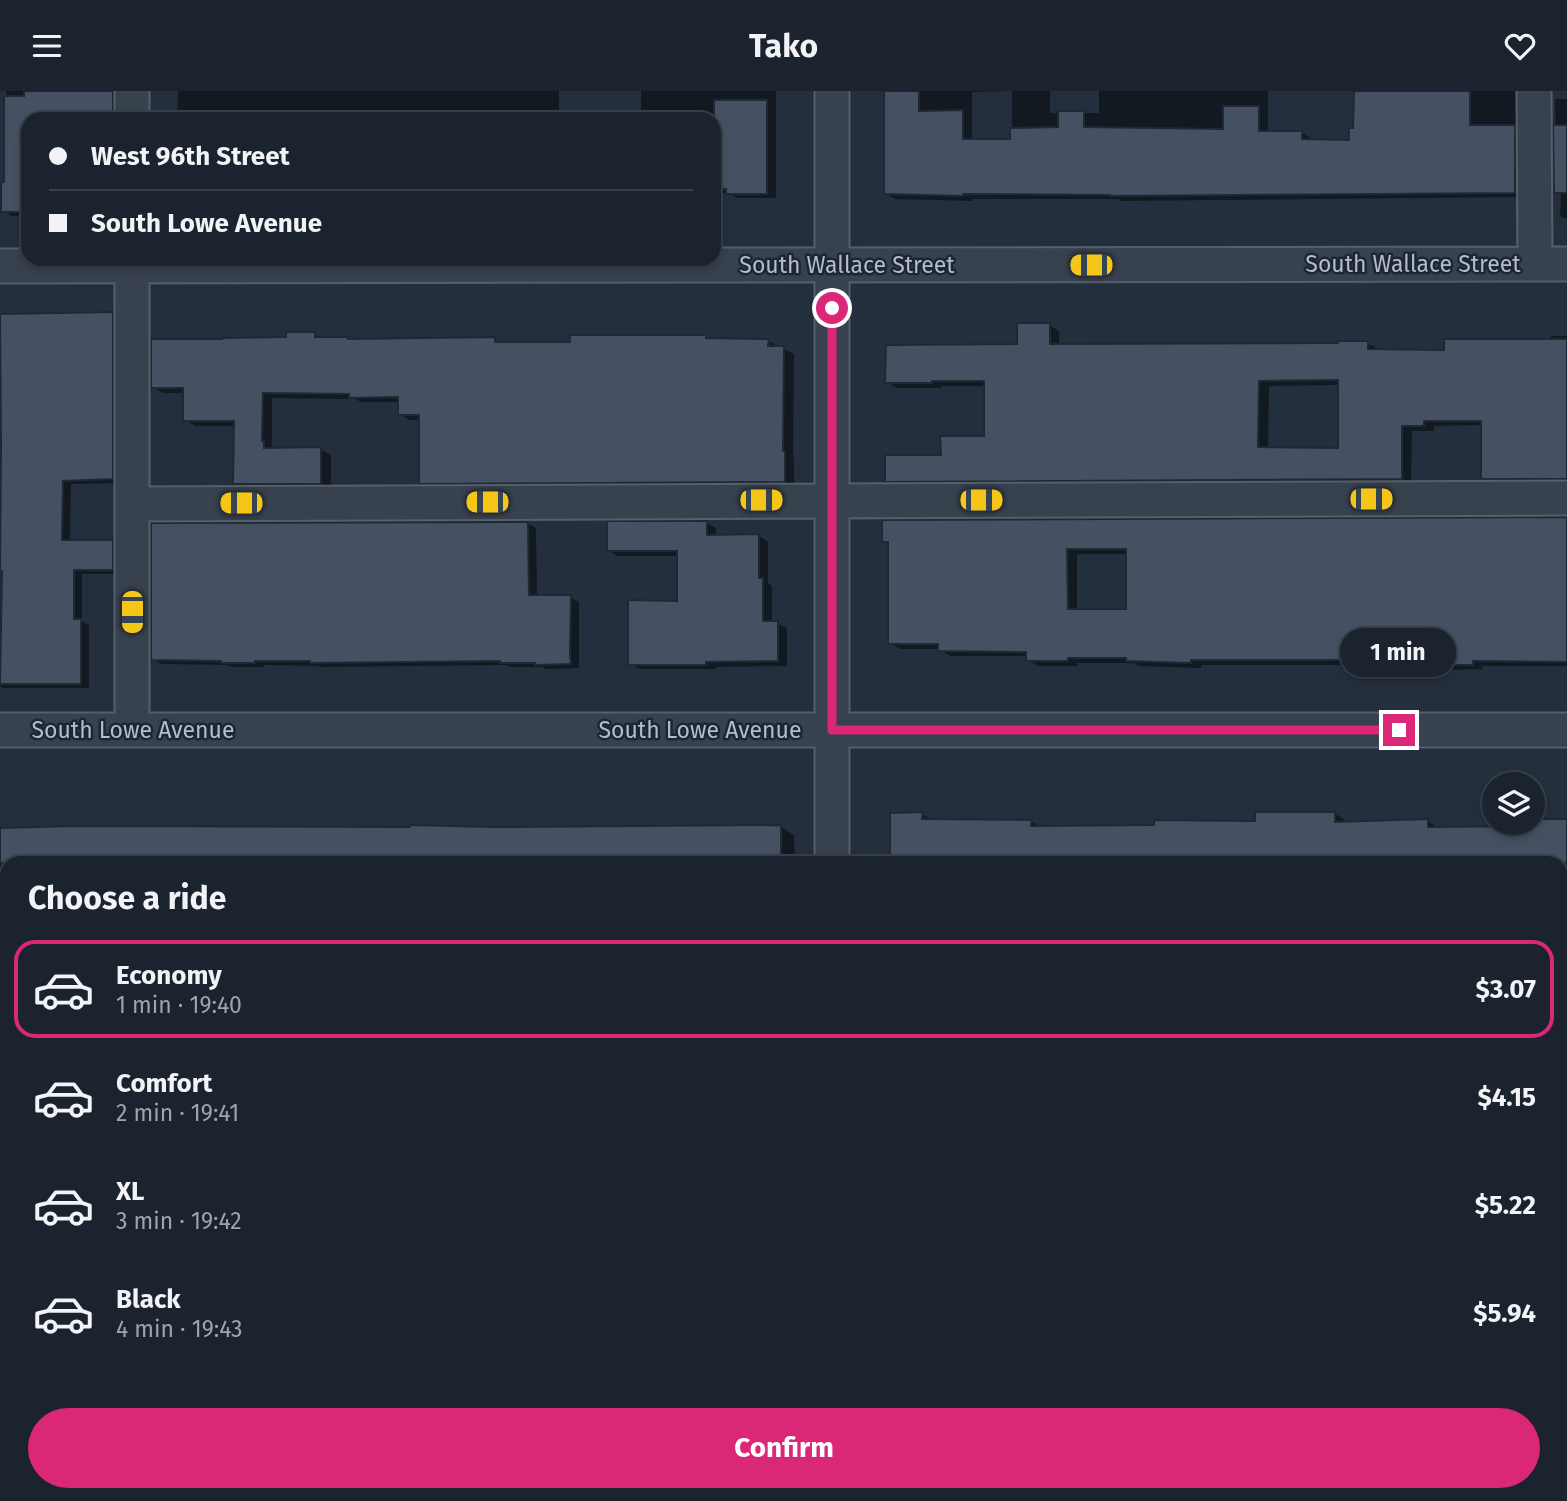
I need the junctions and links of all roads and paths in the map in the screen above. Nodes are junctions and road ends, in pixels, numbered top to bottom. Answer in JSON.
{"nodes":[{"id":1,"x":132,"y":91,"type":"edge"},
{"id":2,"x":832,"y":91,"type":"edge"},
{"id":3,"x":1534,"y":91,"type":"edge"},
{"id":4,"x":132,"y":112,"type":"edge"},
{"id":5,"x":1551,"y":264,"type":"edge"},
{"id":6,"x":21,"y":265,"type":"edge"},
{"id":7,"x":721,"y":265,"type":"edge"},
{"id":8,"x":832,"y":265,"type":"junction"},
{"id":9,"x":0,"y":266,"type":"edge"},
{"id":10,"x":132,"y":266,"type":"edge"},
{"id":11,"x":1567,"y":498,"type":"edge"},
{"id":12,"x":832,"y":500,"type":"junction"},
{"id":13,"x":132,"y":504,"type":"junction"},
{"id":14,"x":0,"y":730,"type":"edge"},
{"id":15,"x":132,"y":730,"type":"junction"},
{"id":16,"x":832,"y":730,"type":"junction"},
{"id":17,"x":1567,"y":730,"type":"edge"},
{"id":18,"x":832,"y":856,"type":"edge"}],
"edges":[{"from":1,"to":4,"type":"street"},
{"from":2,"to":8,"type":"street"},
{"from":3,"to":5,"type":"street"},
{"from":5,"to":8,"type":"street","name":"South Wallace Street"},
{"from":6,"to":9,"type":"street","name":"South Wallace Street"},
{"from":7,"to":8,"type":"street","name":"South Wallace Street"},
{"from":8,"to":12,"type":"street"},
{"from":10,"to":13,"type":"street"},
{"from":11,"to":12,"type":"street"},
{"from":12,"to":13,"type":"street"},
{"from":12,"to":16,"type":"street"},
{"from":13,"to":15,"type":"street"},
{"from":14,"to":15,"type":"street","name":"South Lowe Avenue"},
{"from":15,"to":16,"type":"street","name":"South Lowe Avenue"},
{"from":16,"to":17,"type":"street","name":"South Lowe Avenue"},
{"from":16,"to":18,"type":"street"}]}
